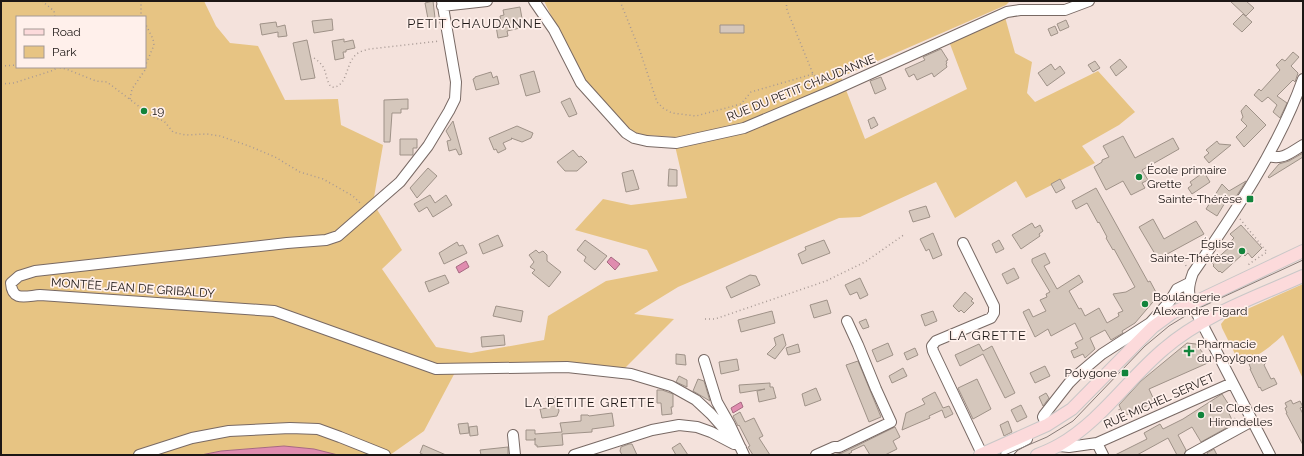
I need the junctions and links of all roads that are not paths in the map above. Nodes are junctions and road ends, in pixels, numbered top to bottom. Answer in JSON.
{"nodes":[{"id":1,"x":487,"y":1,"type":"edge"},
{"id":2,"x":534,"y":1,"type":"edge"},
{"id":3,"x":1089,"y":1,"type":"edge"},
{"id":4,"x":442,"y":4,"type":"edge"},
{"id":5,"x":1303,"y":79,"type":"edge"},
{"id":6,"x":1303,"y":145,"type":"edge"},
{"id":7,"x":1268,"y":156,"type":"junction"},
{"id":8,"x":963,"y":243,"type":"dead end"},
{"id":9,"x":1303,"y":251,"type":"edge"},
{"id":10,"x":1303,"y":276,"type":"edge"},
{"id":11,"x":1189,"y":283,"type":"junction"},
{"id":12,"x":1192,"y":303,"type":"junction"},
{"id":13,"x":847,"y":322,"type":"dead end"},
{"id":14,"x":1202,"y":323,"type":"junction"},
{"id":15,"x":1151,"y":325,"type":"junction"},
{"id":16,"x":704,"y":360,"type":"dead end"},
{"id":17,"x":1232,"y":383,"type":"junction"},
{"id":18,"x":1059,"y":418,"type":"junction"},
{"id":19,"x":1252,"y":421,"type":"junction"},
{"id":20,"x":1045,"y":422,"type":"junction"},
{"id":21,"x":513,"y":435,"type":"dead end"},
{"id":22,"x":1097,"y":443,"type":"junction"},
{"id":23,"x":1059,"y":446,"type":"junction"},
{"id":24,"x":743,"y":452,"type":"edge"},
{"id":25,"x":139,"y":455,"type":"edge"},
{"id":26,"x":385,"y":455,"type":"edge"},
{"id":27,"x":515,"y":455,"type":"edge"},
{"id":28,"x":574,"y":455,"type":"edge"},
{"id":29,"x":816,"y":455,"type":"edge"},
{"id":30,"x":981,"y":455,"type":"edge"},
{"id":31,"x":1006,"y":455,"type":"edge"},
{"id":32,"x":1037,"y":455,"type":"edge"},
{"id":33,"x":1103,"y":455,"type":"edge"},
{"id":34,"x":1190,"y":455,"type":"edge"},
{"id":35,"x":1270,"y":455,"type":"edge"}],
"edges":[{"from":1,"to":4,"type":"street"},
{"from":2,"to":3,"type":"street","name":"RUE DU PETIT CHAUDANNE"},
{"from":4,"to":24,"type":"street","name":"MONTÉE JEAN DE GRIBALDY"},
{"from":5,"to":7,"type":"street"},
{"from":6,"to":7,"type":"street"},
{"from":7,"to":11,"type":"street"},
{"from":8,"to":30,"type":"street"},
{"from":9,"to":12,"type":"main road"},
{"from":10,"to":14,"type":"main road"},
{"from":11,"to":12,"type":"street"},
{"from":11,"to":15,"type":"street"},
{"from":12,"to":14,"type":"street"},
{"from":12,"to":15,"type":"main road"},
{"from":13,"to":29,"type":"street"},
{"from":14,"to":17,"type":"street"},
{"from":14,"to":23,"type":"main road"},
{"from":15,"to":18,"type":"main road"},
{"from":15,"to":20,"type":"street"},
{"from":16,"to":24,"type":"street"},
{"from":17,"to":19,"type":"street"},
{"from":17,"to":22,"type":"street","name":"RUE MICHEL SERVET"},
{"from":18,"to":20,"type":"main road"},
{"from":18,"to":31,"type":"street"},
{"from":19,"to":34,"type":"street"},
{"from":19,"to":35,"type":"street"},
{"from":20,"to":30,"type":"main road"},
{"from":21,"to":27,"type":"street"},
{"from":22,"to":23,"type":"street","name":"RUE MICHEL SERVET"},
{"from":22,"to":33,"type":"street"},
{"from":23,"to":32,"type":"main road"},
{"from":24,"to":28,"type":"street"},
{"from":25,"to":26,"type":"street"}]}
